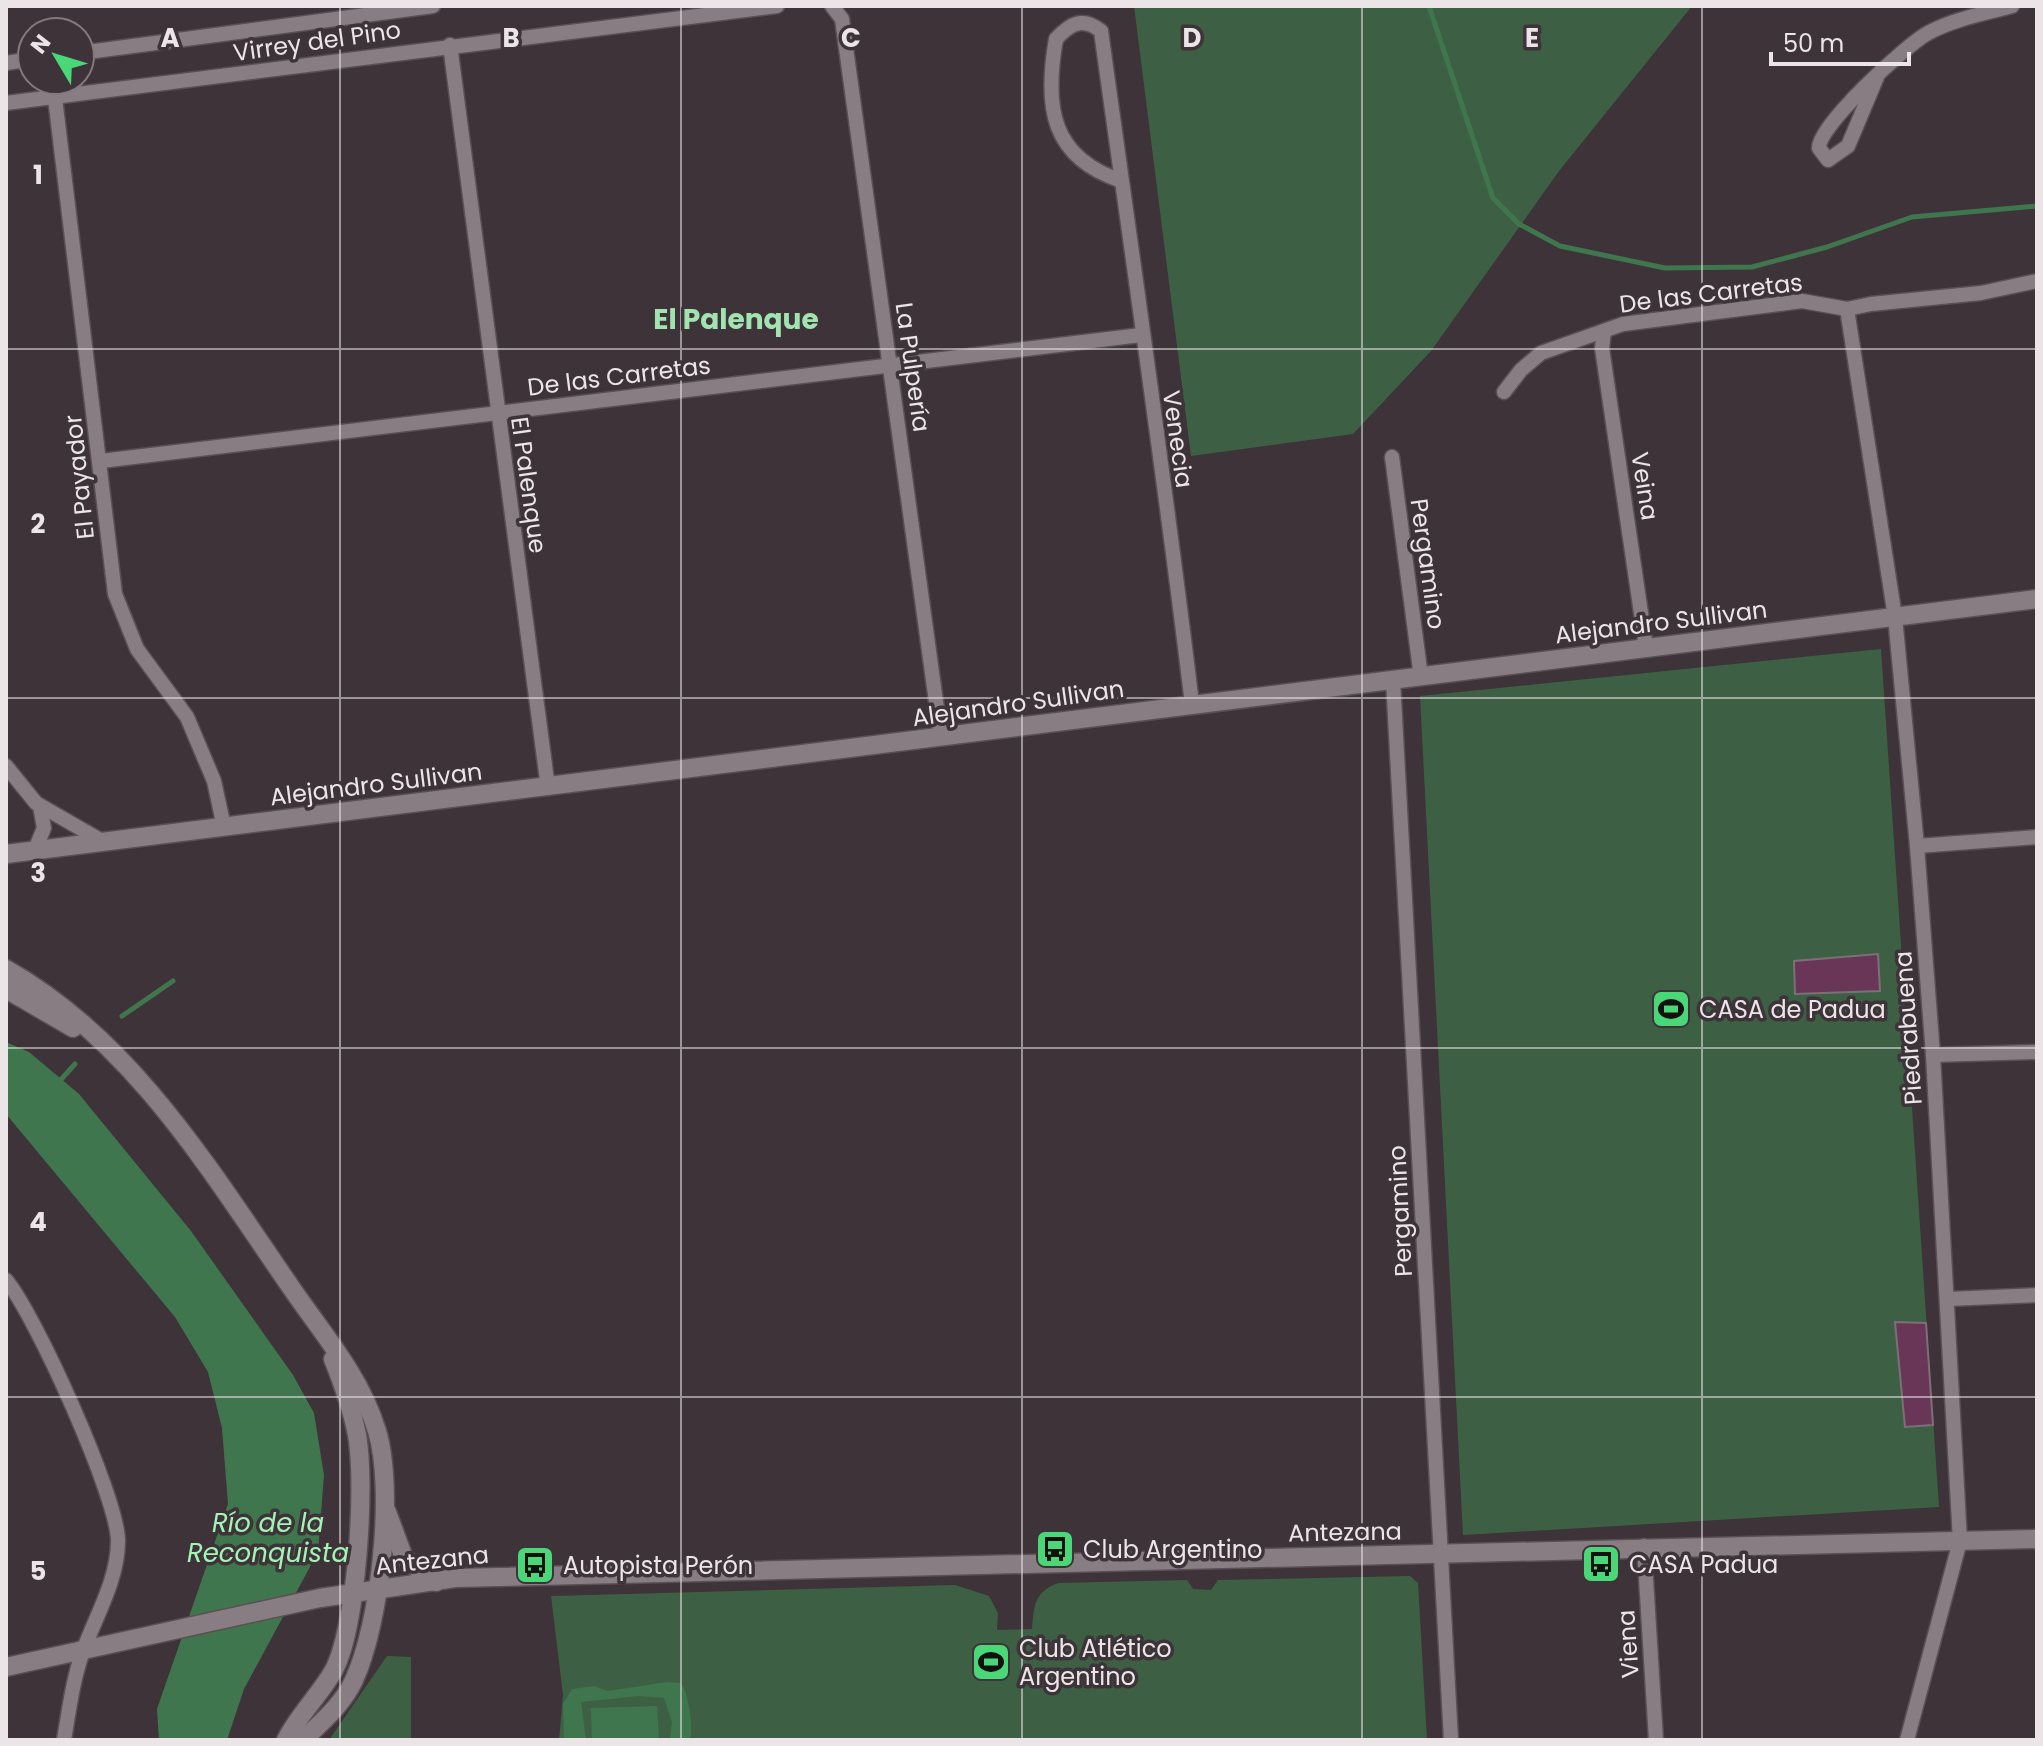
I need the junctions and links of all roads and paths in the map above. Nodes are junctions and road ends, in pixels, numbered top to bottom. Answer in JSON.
{"nodes":[{"id":1,"x":433,"y":6,"type":"edge"},
{"id":2,"x":777,"y":6,"type":"edge"},
{"id":3,"x":832,"y":6,"type":"edge"},
{"id":4,"x":2012,"y":6,"type":"edge"},
{"id":5,"x":450,"y":45,"type":"junction"},
{"id":6,"x":96,"y":51,"type":"edge"},
{"id":7,"x":1877,"y":77,"type":"junction"},
{"id":8,"x":55,"y":98,"type":"junction"},
{"id":9,"x":6,"y":103,"type":"edge"},
{"id":10,"x":1122,"y":181,"type":"junction"},
{"id":11,"x":2037,"y":281,"type":"edge"},
{"id":12,"x":1847,"y":309,"type":"junction"},
{"id":13,"x":1604,"y":331,"type":"junction"},
{"id":14,"x":1141,"y":335,"type":"junction"},
{"id":15,"x":891,"y":367,"type":"junction"},
{"id":16,"x":1504,"y":392,"type":"dead end"},
{"id":17,"x":498,"y":412,"type":"junction"},
{"id":18,"x":1392,"y":457,"type":"dead end"},
{"id":19,"x":101,"y":461,"type":"junction"},
{"id":20,"x":2037,"y":599,"type":"edge"},
{"id":21,"x":1895,"y":617,"type":"junction"},
{"id":22,"x":1646,"y":647,"type":"junction"},
{"id":23,"x":1421,"y":677,"type":"junction"},
{"id":24,"x":1393,"y":680,"type":"junction"},
{"id":25,"x":1192,"y":704,"type":"junction"},
{"id":26,"x":941,"y":738,"type":"junction"},
{"id":27,"x":6,"y":766,"type":"edge"},
{"id":28,"x":548,"y":788,"type":"junction"},
{"id":29,"x":40,"y":806,"type":"junction"},
{"id":30,"x":224,"y":827,"type":"junction"},
{"id":31,"x":2037,"y":837,"type":"edge"},
{"id":32,"x":102,"y":841,"type":"junction"},
{"id":33,"x":1917,"y":846,"type":"junction"},
{"id":34,"x":35,"y":850,"type":"junction"},
{"id":35,"x":6,"y":854,"type":"edge"},
{"id":36,"x":6,"y":969,"type":"edge"},
{"id":37,"x":6,"y":989,"type":"edge"},
{"id":38,"x":113,"y":1052,"type":"junction"},
{"id":39,"x":2037,"y":1052,"type":"edge"},
{"id":40,"x":1933,"y":1055,"type":"junction"},
{"id":41,"x":6,"y":1280,"type":"edge"},
{"id":42,"x":2037,"y":1295,"type":"edge"},
{"id":43,"x":1948,"y":1299,"type":"junction"},
{"id":44,"x":320,"y":1327,"type":"junction"},
{"id":45,"x":385,"y":1504,"type":"junction"},
{"id":46,"x":2037,"y":1539,"type":"edge"},
{"id":47,"x":1960,"y":1541,"type":"junction"},
{"id":48,"x":1644,"y":1546,"type":"junction"},
{"id":49,"x":1441,"y":1553,"type":"junction"},
{"id":50,"x":436,"y":1582,"type":"junction"},
{"id":51,"x":409,"y":1585,"type":"junction"},
{"id":52,"x":376,"y":1589,"type":"junction"},
{"id":53,"x":351,"y":1593,"type":"junction"},
{"id":54,"x":371,"y":1634,"type":"junction"},
{"id":55,"x":83,"y":1652,"type":"junction"},
{"id":56,"x":6,"y":1667,"type":"edge"},
{"id":57,"x":64,"y":1740,"type":"edge"},
{"id":58,"x":286,"y":1740,"type":"edge"},
{"id":59,"x":303,"y":1740,"type":"edge"},
{"id":60,"x":1451,"y":1740,"type":"edge"},
{"id":61,"x":1656,"y":1740,"type":"edge"},
{"id":62,"x":1907,"y":1740,"type":"edge"}],
"edges":[{"from":1,"to":6,"type":"street"},
{"from":2,"to":5,"type":"street","name":"Virrey del Pino"},
{"from":3,"to":15,"type":"street","name":"La Pulpería"},
{"from":4,"to":7,"type":"street"},
{"from":5,"to":8,"type":"street","name":"Virrey del Pino"},
{"from":5,"to":17,"type":"street","name":"El Palenque"},
{"from":7,"to":7,"type":"street"},
{"from":8,"to":9,"type":"street","name":"Virrey del Pino"},
{"from":8,"to":19,"type":"street","name":"El Payador"},
{"from":10,"to":10,"type":"street","name":"Venecia"},
{"from":10,"to":14,"type":"street","name":"Venecia"},
{"from":11,"to":12,"type":"street","name":"De las Carretas"},
{"from":12,"to":13,"type":"street","name":"De las Carretas"},
{"from":12,"to":21,"type":"street","name":"Piedrabuena"},
{"from":13,"to":16,"type":"street","name":"De las Carretas"},
{"from":13,"to":22,"type":"street","name":"Veina"},
{"from":14,"to":15,"type":"street","name":"De las Carretas"},
{"from":14,"to":25,"type":"street","name":"Venecia"},
{"from":15,"to":17,"type":"street","name":"De las Carretas"},
{"from":15,"to":26,"type":"street","name":"La Pulpería"},
{"from":17,"to":19,"type":"street","name":"De las Carretas"},
{"from":17,"to":28,"type":"street","name":"El Palenque"},
{"from":18,"to":23,"type":"street","name":"Pergamino"},
{"from":19,"to":30,"type":"street","name":"El Payador"},
{"from":20,"to":21,"type":"street","name":"Alejandro Sullivan"},
{"from":21,"to":22,"type":"street","name":"Alejandro Sullivan"},
{"from":21,"to":33,"type":"street","name":"Piedrabuena"},
{"from":22,"to":23,"type":"street","name":"Alejandro Sullivan"},
{"from":23,"to":24,"type":"street","name":"Alejandro Sullivan"},
{"from":24,"to":25,"type":"street","name":"Alejandro Sullivan"},
{"from":24,"to":49,"type":"street","name":"Pergamino"},
{"from":25,"to":26,"type":"street","name":"Alejandro Sullivan"},
{"from":26,"to":28,"type":"street","name":"Alejandro Sullivan"},
{"from":27,"to":29,"type":"street"},
{"from":28,"to":30,"type":"street","name":"Alejandro Sullivan"},
{"from":29,"to":32,"type":"street"},
{"from":29,"to":34,"type":"street"},
{"from":30,"to":32,"type":"street","name":"Alejandro Sullivan"},
{"from":31,"to":33,"type":"street"},
{"from":32,"to":34,"type":"street","name":"Alejandro Sullivan"},
{"from":33,"to":40,"type":"street","name":"Piedrabuena"},
{"from":34,"to":35,"type":"street","name":"Alejandro Sullivan"},
{"from":36,"to":38,"type":"street"},
{"from":37,"to":38,"type":"street"},
{"from":38,"to":44,"type":"street"},
{"from":39,"to":40,"type":"street"},
{"from":40,"to":43,"type":"street","name":"Piedrabuena"},
{"from":41,"to":55,"type":"street"},
{"from":42,"to":43,"type":"street"},
{"from":43,"to":47,"type":"street","name":"Piedrabuena"},
{"from":44,"to":45,"type":"street"},
{"from":44,"to":53,"type":"street"},
{"from":45,"to":50,"type":"street"},
{"from":45,"to":52,"type":"street"},
{"from":46,"to":47,"type":"street","name":"Antezana"},
{"from":47,"to":48,"type":"street","name":"Antezana"},
{"from":47,"to":62,"type":"street","name":"Piedrabuena"},
{"from":48,"to":49,"type":"street","name":"Antezana"},
{"from":48,"to":61,"type":"street","name":"Viena"},
{"from":49,"to":50,"type":"street","name":"Antezana"},
{"from":49,"to":60,"type":"street","name":"Pergamino"},
{"from":50,"to":51,"type":"street","name":"Antezana"},
{"from":51,"to":52,"type":"street","name":"Antezana"},
{"from":51,"to":54,"type":"street"},
{"from":52,"to":53,"type":"street","name":"Antezana"},
{"from":52,"to":54,"type":"street"},
{"from":53,"to":55,"type":"street","name":"Antezana"},
{"from":53,"to":58,"type":"street"},
{"from":54,"to":59,"type":"street"},
{"from":55,"to":56,"type":"street","name":"Antezana"},
{"from":55,"to":57,"type":"street"}]}
